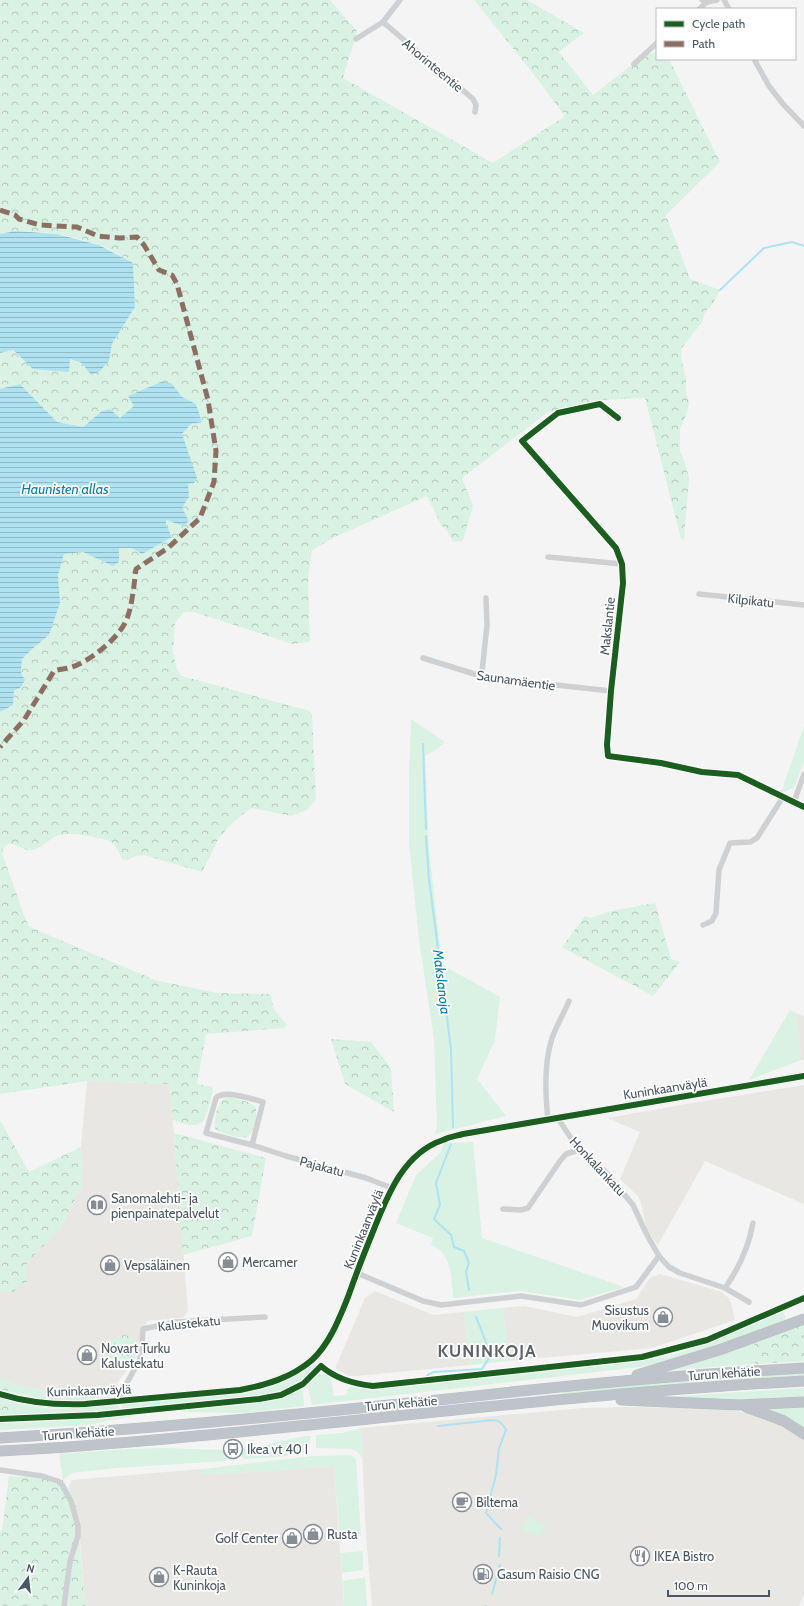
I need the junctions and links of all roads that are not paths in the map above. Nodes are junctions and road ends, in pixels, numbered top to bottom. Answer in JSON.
{"nodes":[{"id":1,"x":400,"y":0,"type":"edge"},
{"id":2,"x":717,"y":0,"type":"edge"},
{"id":3,"x":705,"y":1,"type":"edge"},
{"id":4,"x":383,"y":22,"type":"junction"},
{"id":5,"x":356,"y":39,"type":"dead end"},
{"id":6,"x":656,"y":44,"type":"edge"},
{"id":7,"x":755,"y":60,"type":"edge"},
{"id":8,"x":634,"y":64,"type":"dead end"},
{"id":9,"x":474,"y":112,"type":"dead end"},
{"id":10,"x":804,"y":126,"type":"edge"},
{"id":11,"x":618,"y":418,"type":"dead end"},
{"id":12,"x":548,"y":557,"type":"dead end"},
{"id":13,"x":622,"y":564,"type":"junction"},
{"id":14,"x":699,"y":594,"type":"dead end"},
{"id":15,"x":486,"y":598,"type":"dead end"},
{"id":16,"x":804,"y":605,"type":"edge"},
{"id":17,"x":424,"y":658,"type":"dead end"},
{"id":18,"x":484,"y":677,"type":"junction"},
{"id":19,"x":611,"y":690,"type":"junction"},
{"id":20,"x":804,"y":774,"type":"edge"},
{"id":21,"x":783,"y":797,"type":"junction"},
{"id":22,"x":794,"y":802,"type":"junction"},
{"id":23,"x":804,"y":807,"type":"edge"},
{"id":24,"x":703,"y":924,"type":"dead end"},
{"id":25,"x":569,"y":1001,"type":"dead end"},
{"id":26,"x":804,"y":1076,"type":"edge"},
{"id":27,"x":557,"y":1118,"type":"junction"},
{"id":28,"x":548,"y":1119,"type":"junction"},
{"id":29,"x":252,"y":1145,"type":"junction"},
{"id":30,"x":579,"y":1150,"type":"junction"},
{"id":31,"x":392,"y":1188,"type":"junction"},
{"id":32,"x":503,"y":1209,"type":"dead end"},
{"id":33,"x":753,"y":1223,"type":"dead end"},
{"id":34,"x":658,"y":1256,"type":"junction"},
{"id":35,"x":357,"y":1273,"type":"junction"},
{"id":36,"x":726,"y":1288,"type":"junction"},
{"id":37,"x":750,"y":1302,"type":"dead end"},
{"id":38,"x":265,"y":1317,"type":"dead end"},
{"id":39,"x":804,"y":1319,"type":"edge"},
{"id":40,"x":804,"y":1368,"type":"edge"},
{"id":41,"x":618,"y":1381,"type":"junction"},
{"id":42,"x":804,"y":1381,"type":"edge"},
{"id":43,"x":0,"y":1394,"type":"edge"},
{"id":44,"x":585,"y":1398,"type":"junction"},
{"id":45,"x":120,"y":1401,"type":"junction"},
{"id":46,"x":804,"y":1402,"type":"edge"},
{"id":47,"x":740,"y":1406,"type":"junction"},
{"id":48,"x":804,"y":1434,"type":"edge"},
{"id":49,"x":0,"y":1438,"type":"edge"},
{"id":50,"x":0,"y":1451,"type":"edge"},
{"id":51,"x":0,"y":1470,"type":"edge"},
{"id":52,"x":64,"y":1606,"type":"edge"}],
"edges":[{"from":1,"to":4,"type":"street"},
{"from":2,"to":3,"type":"street"},
{"from":4,"to":5,"type":"street"},
{"from":4,"to":9,"type":"street","name":"Ahorinteentie"},
{"from":6,"to":8,"type":"street"},
{"from":7,"to":10,"type":"street"},
{"from":11,"to":13,"type":"street","name":"Makslantie"},
{"from":12,"to":13,"type":"street"},
{"from":13,"to":19,"type":"street","name":"Makslantie"},
{"from":14,"to":16,"type":"street","name":"Kilpikatu"},
{"from":15,"to":18,"type":"street"},
{"from":17,"to":18,"type":"street","name":"Saunamäentie"},
{"from":18,"to":19,"type":"street","name":"Saunamäentie"},
{"from":19,"to":21,"type":"street","name":"Makslantie"},
{"from":20,"to":22,"type":"street"},
{"from":21,"to":22,"type":"street","name":"Makslantie"},
{"from":21,"to":24,"type":"street"},
{"from":22,"to":23,"type":"street","name":"Makslantie"},
{"from":25,"to":28,"type":"street"},
{"from":26,"to":27,"type":"street","name":"Kuninkaanväylä"},
{"from":27,"to":28,"type":"street","name":"Kuninkaanväylä"},
{"from":27,"to":30,"type":"street","name":"Honkalankatu"},
{"from":28,"to":31,"type":"street","name":"Kuninkaanväylä"},
{"from":29,"to":29,"type":"street","name":"Pajakatu"},
{"from":29,"to":31,"type":"street","name":"Pajakatu"},
{"from":30,"to":32,"type":"street"},
{"from":30,"to":34,"type":"street","name":"Honkalankatu"},
{"from":31,"to":35,"type":"street","name":"Kuninkaanväylä"},
{"from":33,"to":36,"type":"street"},
{"from":34,"to":35,"type":"street"},
{"from":34,"to":36,"type":"street","name":"Honkalankatu"},
{"from":35,"to":45,"type":"street","name":"Kuninkaanväylä"},
{"from":36,"to":37,"type":"street","name":"Honkalankatu"},
{"from":38,"to":45,"type":"street","name":"Kalustekatu"},
{"from":39,"to":41,"type":"highway"},
{"from":40,"to":41,"type":"highway","name":"Turun kehätie"},
{"from":41,"to":49,"type":"highway","name":"Turun kehätie"},
{"from":42,"to":44,"type":"highway","name":"Turun kehätie"},
{"from":43,"to":45,"type":"street","name":"Kuninkaanväylä"},
{"from":44,"to":47,"type":"highway"},
{"from":44,"to":50,"type":"highway","name":"Turun kehätie"},
{"from":46,"to":47,"type":"highway"},
{"from":47,"to":48,"type":"highway"},
{"from":51,"to":52,"type":"street"}]}
